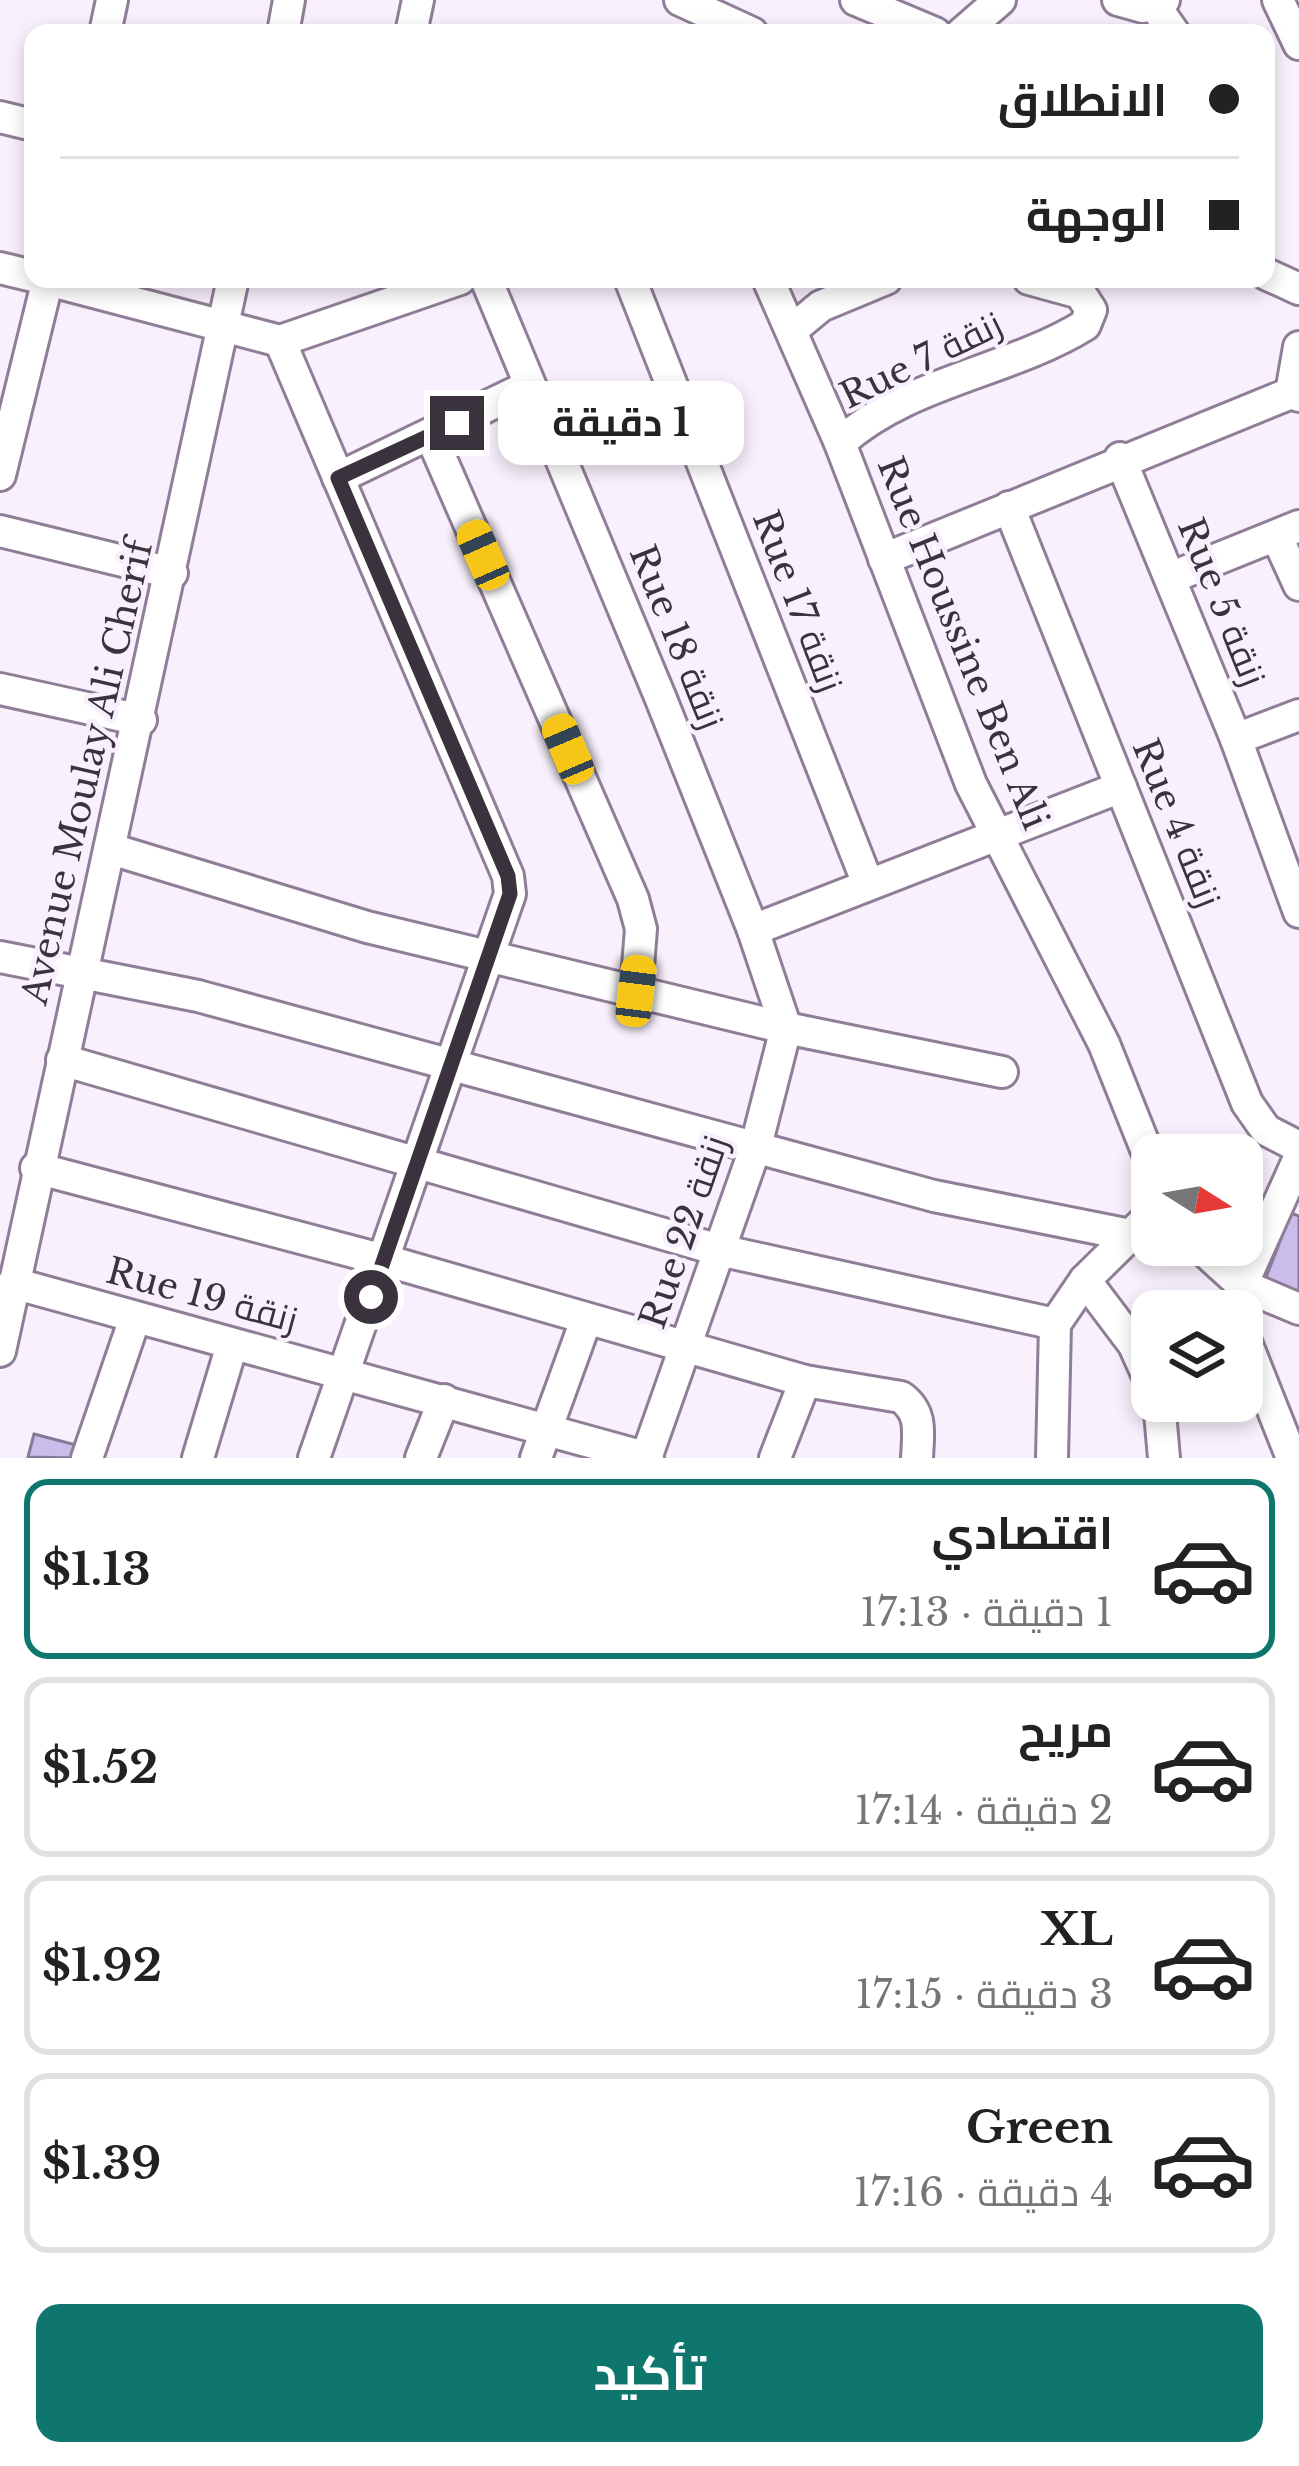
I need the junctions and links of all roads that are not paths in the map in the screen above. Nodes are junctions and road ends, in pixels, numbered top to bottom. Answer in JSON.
{"nodes":[{"id":1,"x":680,"y":0,"type":"edge"},
{"id":2,"x":856,"y":0,"type":"edge"},
{"id":3,"x":1000,"y":0,"type":"edge"},
{"id":4,"x":1118,"y":0,"type":"edge"},
{"id":5,"x":1159,"y":3,"type":"edge"},
{"id":6,"x":732,"y":24,"type":"edge"},
{"id":7,"x":913,"y":24,"type":"edge"},
{"id":8,"x":972,"y":24,"type":"edge"},
{"id":9,"x":44,"y":288,"type":"edge"},
{"id":10,"x":80,"y":288,"type":"edge"},
{"id":11,"x":231,"y":288,"type":"edge"},
{"id":12,"x":490,"y":288,"type":"edge"},
{"id":13,"x":634,"y":288,"type":"edge"},
{"id":14,"x":772,"y":288,"type":"edge"},
{"id":15,"x":864,"y":288,"type":"edge"},
{"id":16,"x":1062,"y":288,"type":"edge"},
{"id":17,"x":405,"y":289,"type":"edge"},
{"id":18,"x":223,"y":326,"type":"junction"},
{"id":19,"x":792,"y":330,"type":"junction"},
{"id":20,"x":280,"y":341,"type":"junction"},
{"id":21,"x":1299,"y":347,"type":"edge"},
{"id":22,"x":529,"y":386,"type":"junction"},
{"id":23,"x":1295,"y":394,"type":"edge"},
{"id":24,"x":8,"y":416,"type":"edge"},
{"id":25,"x":431,"y":436,"type":"junction"},
{"id":26,"x":840,"y":443,"type":"junction"},
{"id":27,"x":1120,"y":458,"type":"junction"},
{"id":28,"x":0,"y":475,"type":"edge"},
{"id":29,"x":338,"y":478,"type":"junction"},
{"id":30,"x":1009,"y":506,"type":"junction"},
{"id":31,"x":1288,"y":531,"type":"edge"},
{"id":32,"x":0,"y":532,"type":"edge"},
{"id":33,"x":884,"y":559,"type":"junction"},
{"id":34,"x":172,"y":573,"type":"junction"},
{"id":35,"x":1170,"y":578,"type":"junction"},
{"id":36,"x":1299,"y":585,"type":"edge"},
{"id":37,"x":0,"y":689,"type":"edge"},
{"id":38,"x":1299,"y":715,"type":"edge"},
{"id":39,"x":141,"y":720,"type":"junction"},
{"id":40,"x":1236,"y":739,"type":"junction"},
{"id":41,"x":1121,"y":787,"type":"junction"},
{"id":42,"x":996,"y":836,"type":"junction"},
{"id":43,"x":111,"y":849,"type":"junction"},
{"id":44,"x":868,"y":884,"type":"junction"},
{"id":45,"x":1299,"y":912,"type":"edge"},
{"id":46,"x":753,"y":930,"type":"junction"},
{"id":47,"x":0,"y":958,"type":"edge"},
{"id":48,"x":492,"y":958,"type":"junction"},
{"id":49,"x":84,"y":970,"type":"junction"},
{"id":50,"x":636,"y":991,"type":"junction"},
{"id":51,"x":786,"y":1028,"type":"junction"},
{"id":52,"x":62,"y":1060,"type":"junction"},
{"id":53,"x":454,"y":1062,"type":"junction"},
{"id":54,"x":1002,"y":1072,"type":"dead end"},
{"id":55,"x":1140,"y":1134,"type":"edge"},
{"id":56,"x":756,"y":1146,"type":"junction"},
{"id":57,"x":1299,"y":1147,"type":"edge"},
{"id":58,"x":1299,"y":1158,"type":"edge"},
{"id":59,"x":419,"y":1164,"type":"junction"},
{"id":60,"x":36,"y":1168,"type":"junction"},
{"id":61,"x":1131,"y":1224,"type":"edge"},
{"id":62,"x":1131,"y":1235,"type":"edge"},
{"id":63,"x":10,"y":1241,"type":"edge"},
{"id":64,"x":719,"y":1250,"type":"junction"},
{"id":65,"x":384,"y":1260,"type":"junction"},
{"id":66,"x":1223,"y":1277,"type":"edge"},
{"id":67,"x":1085,"y":1280,"type":"junction"},
{"id":68,"x":13,"y":1283,"type":"junction"},
{"id":69,"x":1299,"y":1309,"type":"edge"},
{"id":70,"x":135,"y":1318,"type":"junction"},
{"id":71,"x":586,"y":1320,"type":"junction"},
{"id":72,"x":1055,"y":1324,"type":"junction"},
{"id":73,"x":1131,"y":1341,"type":"edge"},
{"id":74,"x":232,"y":1345,"type":"junction"},
{"id":75,"x":686,"y":1347,"type":"junction"},
{"id":76,"x":0,"y":1352,"type":"edge"},
{"id":77,"x":343,"y":1372,"type":"junction"},
{"id":78,"x":805,"y":1381,"type":"junction"},
{"id":79,"x":1263,"y":1384,"type":"edge"},
{"id":80,"x":444,"y":1400,"type":"junction"},
{"id":81,"x":1161,"y":1422,"type":"edge"},
{"id":82,"x":548,"y":1428,"type":"junction"},
{"id":83,"x":87,"y":1458,"type":"edge"},
{"id":84,"x":198,"y":1458,"type":"edge"},
{"id":85,"x":314,"y":1458,"type":"edge"},
{"id":86,"x":421,"y":1458,"type":"edge"},
{"id":87,"x":536,"y":1458,"type":"edge"},
{"id":88,"x":646,"y":1458,"type":"edge"},
{"id":89,"x":775,"y":1458,"type":"edge"},
{"id":90,"x":917,"y":1458,"type":"edge"},
{"id":91,"x":1052,"y":1458,"type":"edge"},
{"id":92,"x":1164,"y":1458,"type":"edge"},
{"id":93,"x":1292,"y":1458,"type":"edge"}],
"edges":[{"from":1,"to":6,"type":"street"},
{"from":2,"to":7,"type":"street"},
{"from":3,"to":8,"type":"street"},
{"from":4,"to":5,"type":"street"},
{"from":9,"to":24,"type":"street"},
{"from":10,"to":18,"type":"street"},
{"from":11,"to":18,"type":"street","name":"Avenue Moulay Ali Cherif"},
{"from":12,"to":22,"type":"street","name":"Rue 18 زنقة"},
{"from":13,"to":44,"type":"street","name":"Rue 17 زنقة"},
{"from":14,"to":19,"type":"street","name":"Rue Houssine Ben Ali"},
{"from":15,"to":19,"type":"street"},
{"from":16,"to":26,"type":"street","name":"Rue 7 زنقة"},
{"from":17,"to":20,"type":"street"},
{"from":18,"to":20,"type":"street"},
{"from":18,"to":34,"type":"street","name":"Avenue Moulay Ali Cherif"},
{"from":19,"to":26,"type":"street","name":"Rue Houssine Ben Ali"},
{"from":20,"to":29,"type":"street"},
{"from":21,"to":23,"type":"street"},
{"from":22,"to":25,"type":"street"},
{"from":22,"to":46,"type":"street","name":"Rue 18 زنقة"},
{"from":23,"to":27,"type":"street"},
{"from":24,"to":28,"type":"street"},
{"from":25,"to":29,"type":"street"},
{"from":25,"to":50,"type":"street"},
{"from":26,"to":33,"type":"street","name":"Rue Houssine Ben Ali"},
{"from":27,"to":30,"type":"street"},
{"from":27,"to":35,"type":"street","name":"Rue 5 زنقة"},
{"from":29,"to":48,"type":"street"},
{"from":30,"to":33,"type":"street"},
{"from":30,"to":41,"type":"street","name":"Rue 4 زنقة"},
{"from":31,"to":35,"type":"street"},
{"from":31,"to":36,"type":"street"},
{"from":32,"to":34,"type":"street"},
{"from":33,"to":42,"type":"street","name":"Rue Houssine Ben Ali"},
{"from":34,"to":39,"type":"street","name":"Avenue Moulay Ali Cherif"},
{"from":35,"to":40,"type":"street","name":"Rue 5 زنقة"},
{"from":37,"to":39,"type":"street"},
{"from":38,"to":40,"type":"street"},
{"from":39,"to":43,"type":"street","name":"Avenue Moulay Ali Cherif"},
{"from":40,"to":45,"type":"street","name":"Rue 5 زنقة"},
{"from":41,"to":42,"type":"street"},
{"from":41,"to":57,"type":"street","name":"Rue 4 زنقة"},
{"from":42,"to":44,"type":"street"},
{"from":42,"to":55,"type":"street","name":"Rue Houssine Ben Ali"},
{"from":43,"to":48,"type":"street"},
{"from":43,"to":49,"type":"street","name":"Avenue Moulay Ali Cherif"},
{"from":44,"to":46,"type":"street"},
{"from":46,"to":51,"type":"street","name":"Rue 18 زنقة"},
{"from":47,"to":49,"type":"street"},
{"from":48,"to":50,"type":"street"},
{"from":48,"to":53,"type":"street"},
{"from":49,"to":52,"type":"street","name":"Avenue Moulay Ali Cherif"},
{"from":49,"to":53,"type":"street"},
{"from":50,"to":51,"type":"street"},
{"from":51,"to":54,"type":"street"},
{"from":51,"to":56,"type":"street","name":"Rue 22 زنقة"},
{"from":52,"to":59,"type":"street"},
{"from":52,"to":60,"type":"street","name":"Avenue Moulay Ali Cherif"},
{"from":53,"to":56,"type":"street"},
{"from":53,"to":59,"type":"street"},
{"from":56,"to":61,"type":"street"},
{"from":56,"to":64,"type":"street","name":"Rue 22 زنقة"},
{"from":58,"to":66,"type":"street"},
{"from":59,"to":64,"type":"street"},
{"from":59,"to":65,"type":"street"},
{"from":60,"to":63,"type":"street","name":"Avenue Moulay Ali Cherif"},
{"from":60,"to":65,"type":"street"},
{"from":62,"to":67,"type":"street"},
{"from":63,"to":68,"type":"street","name":"Avenue Moulay Ali Cherif"},
{"from":64,"to":72,"type":"street"},
{"from":64,"to":75,"type":"street","name":"Rue 22 زنقة"},
{"from":65,"to":71,"type":"street"},
{"from":65,"to":77,"type":"street"},
{"from":66,"to":69,"type":"street"},
{"from":67,"to":72,"type":"street"},
{"from":67,"to":73,"type":"street"},
{"from":68,"to":70,"type":"street","name":"Rue 19 زنقة"},
{"from":68,"to":76,"type":"street","name":"Avenue Moulay Ali Cherif"},
{"from":70,"to":74,"type":"street","name":"Rue 19 زنقة"},
{"from":70,"to":83,"type":"street"},
{"from":71,"to":75,"type":"street"},
{"from":71,"to":82,"type":"street"},
{"from":72,"to":91,"type":"street"},
{"from":74,"to":77,"type":"street","name":"Rue 19 زنقة"},
{"from":74,"to":84,"type":"street"},
{"from":75,"to":78,"type":"street"},
{"from":75,"to":88,"type":"street","name":"Rue 22 زنقة"},
{"from":77,"to":80,"type":"street","name":"Rue 19 زنقة"},
{"from":77,"to":85,"type":"street"},
{"from":78,"to":89,"type":"street"},
{"from":78,"to":90,"type":"street"},
{"from":79,"to":93,"type":"street"},
{"from":80,"to":82,"type":"street","name":"Rue 19 زنقة"},
{"from":80,"to":86,"type":"street"},
{"from":81,"to":92,"type":"street"},
{"from":82,"to":87,"type":"street"},
{"from":82,"to":88,"type":"street","name":"Rue 19 زنقة"}]}
